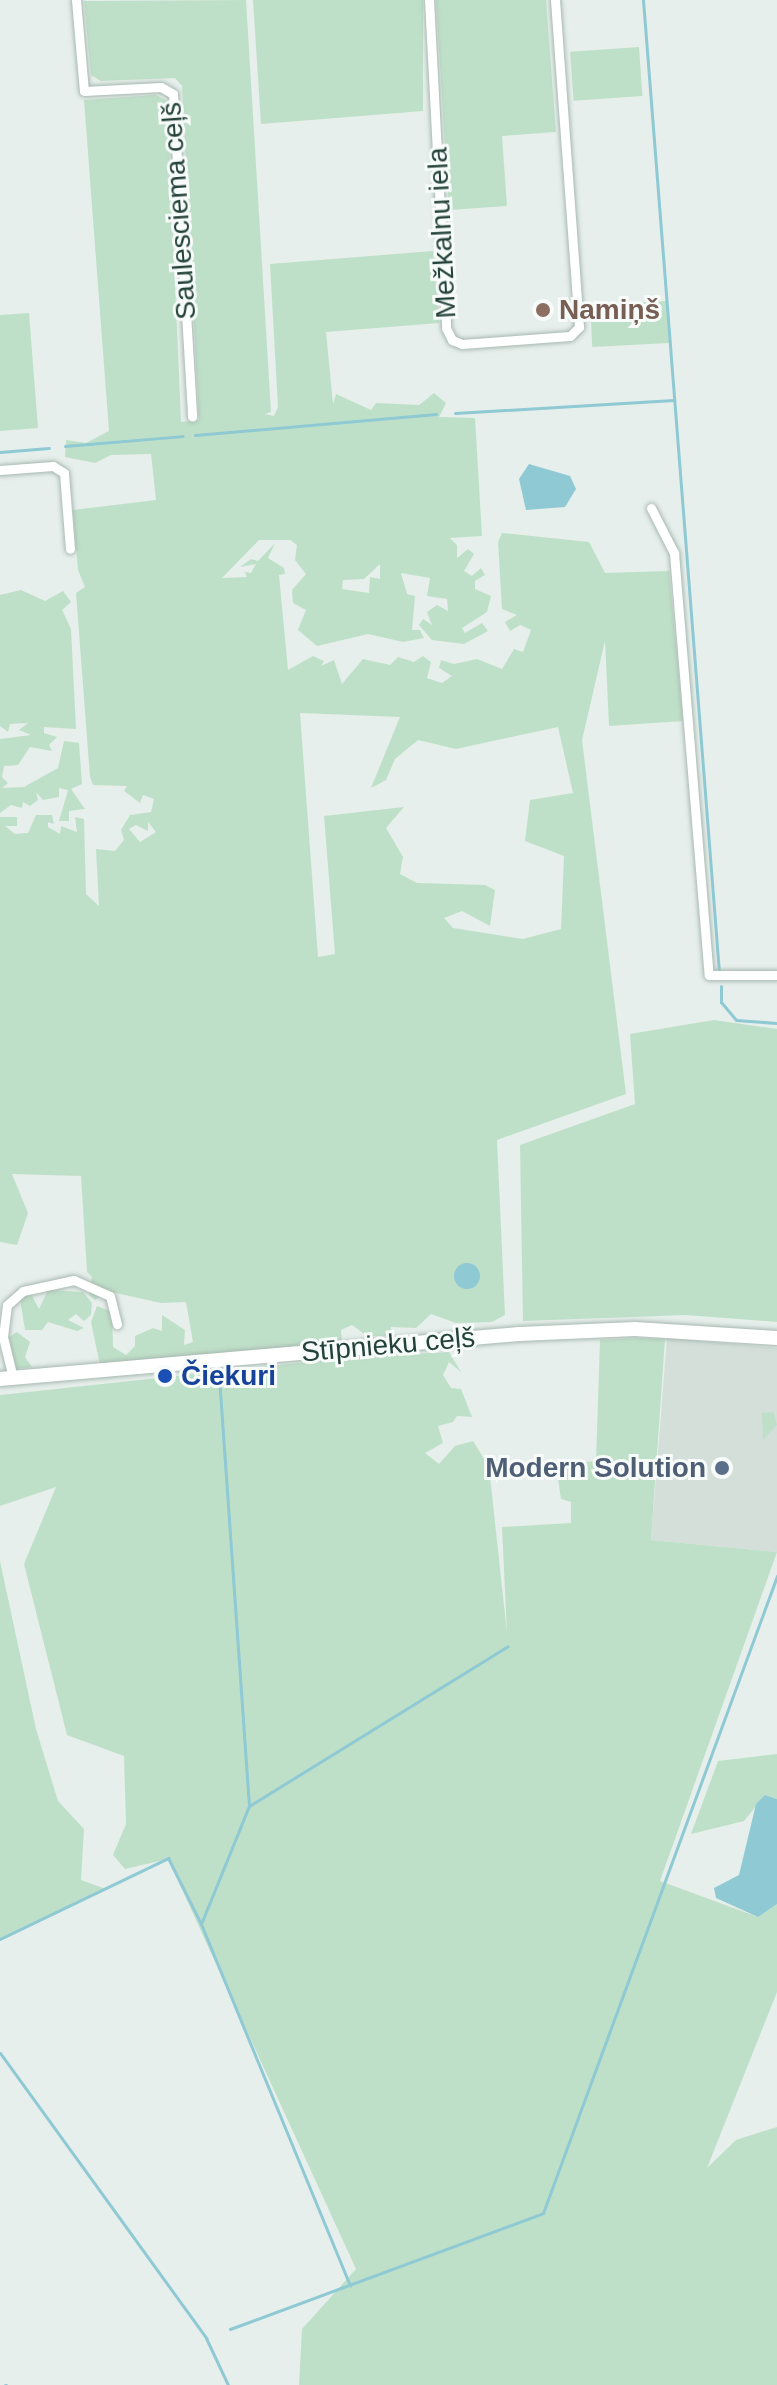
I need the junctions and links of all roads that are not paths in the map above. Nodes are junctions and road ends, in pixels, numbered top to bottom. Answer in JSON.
{"nodes":[{"id":1,"x":76,"y":0,"type":"edge"},
{"id":2,"x":429,"y":0,"type":"edge"},
{"id":3,"x":555,"y":0,"type":"edge"},
{"id":4,"x":192,"y":416,"type":"dead end"},
{"id":5,"x":0,"y":470,"type":"edge"},
{"id":6,"x":651,"y":508,"type":"dead end"},
{"id":7,"x":70,"y":549,"type":"dead end"},
{"id":8,"x":777,"y":975,"type":"edge"},
{"id":9,"x":117,"y":1324,"type":"dead end"},
{"id":10,"x":777,"y":1338,"type":"edge"},
{"id":11,"x":6,"y":1378,"type":"edge"}],
"edges":[{"from":1,"to":4,"type":"street","name":"Saulesciema ceļš"},
{"from":2,"to":3,"type":"street","name":"Mežkalnu iela"},
{"from":5,"to":7,"type":"street"},
{"from":6,"to":8,"type":"street"},
{"from":9,"to":11,"type":"street"},
{"from":10,"to":11,"type":"main road","name":"Stīpnieku ceļš"}]}
